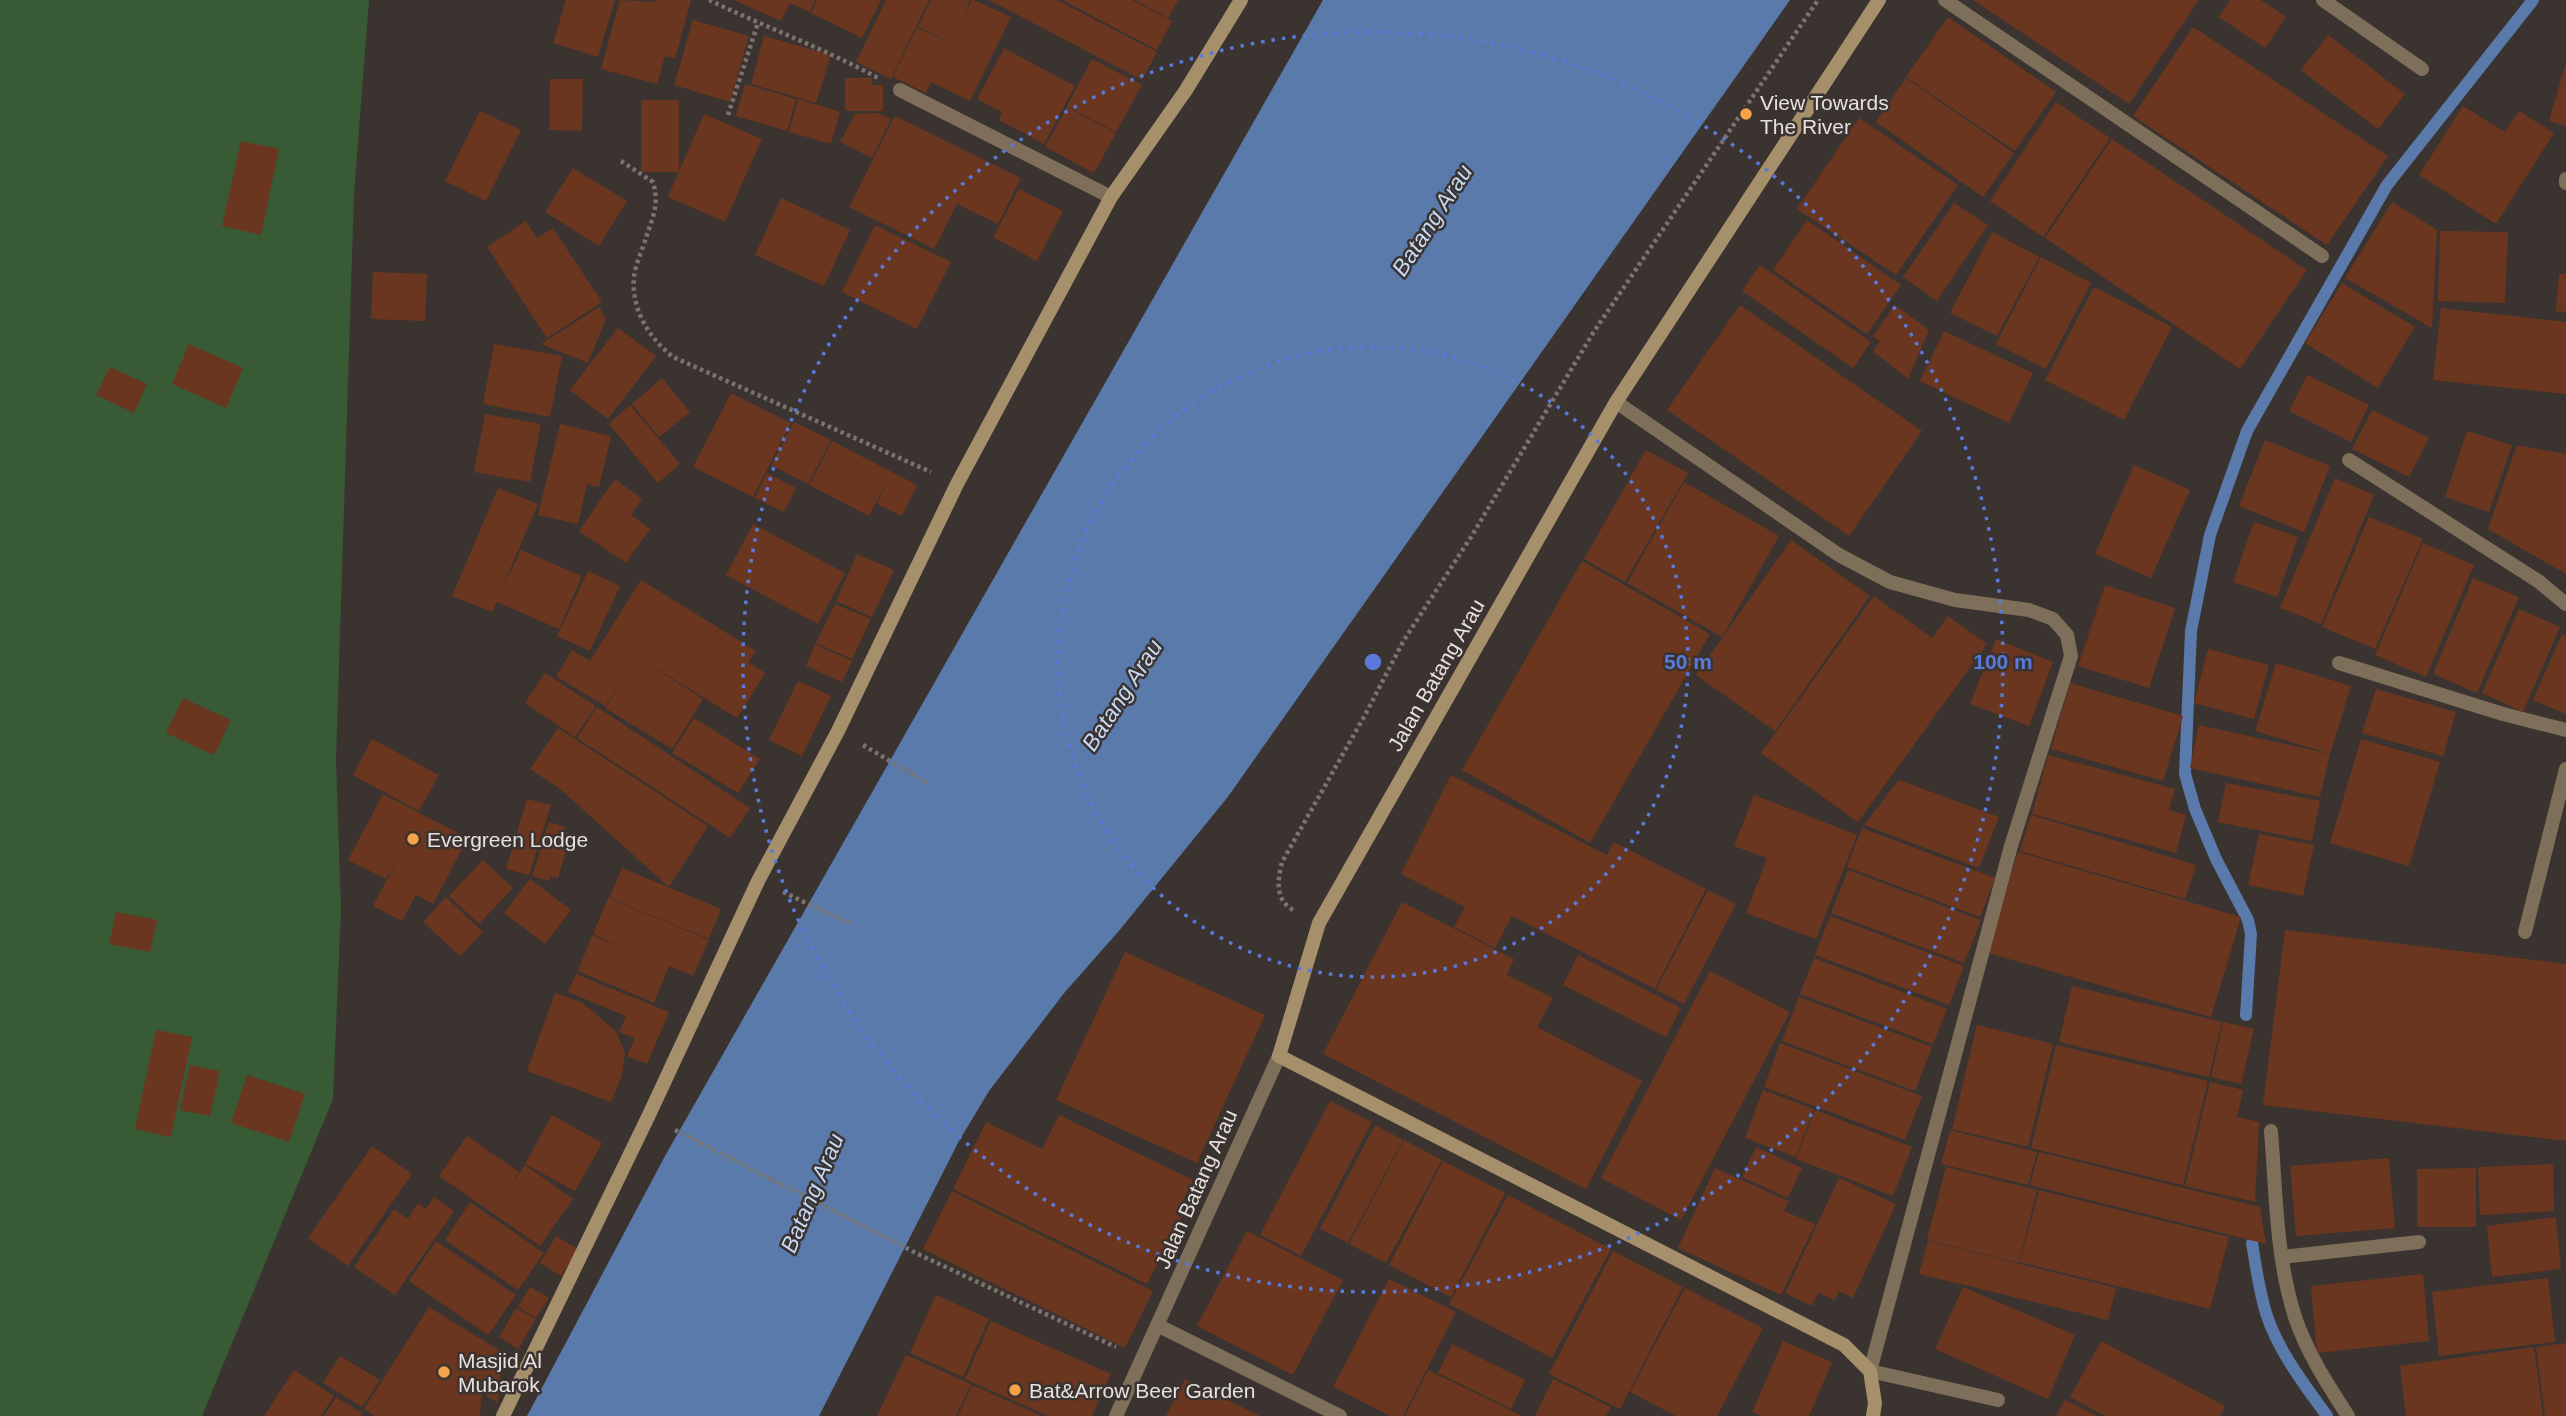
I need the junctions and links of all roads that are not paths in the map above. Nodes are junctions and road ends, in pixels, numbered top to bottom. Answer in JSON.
{"nodes":[{"id":1,"x":1241,"y":0,"type":"edge"},
{"id":2,"x":1879,"y":0,"type":"edge"},
{"id":3,"x":1945,"y":0,"type":"edge"},
{"id":4,"x":2323,"y":0,"type":"edge"},
{"id":5,"x":2422,"y":69,"type":"dead end"},
{"id":6,"x":900,"y":90,"type":"road end"},
{"id":7,"x":1111,"y":197,"type":"junction"},
{"id":8,"x":2322,"y":256,"type":"dead end"},
{"id":9,"x":1616,"y":402,"type":"junction"},
{"id":10,"x":2349,"y":460,"type":"dead end"},
{"id":11,"x":2566,"y":604,"type":"edge"},
{"id":12,"x":2339,"y":663,"type":"dead end"},
{"id":13,"x":2566,"y":730,"type":"edge"},
{"id":14,"x":2566,"y":769,"type":"edge"},
{"id":15,"x":2525,"y":932,"type":"dead end"},
{"id":16,"x":1279,"y":1056,"type":"junction"},
{"id":17,"x":2271,"y":1131,"type":"dead end"},
{"id":18,"x":2419,"y":1242,"type":"dead end"},
{"id":19,"x":2282,"y":1257,"type":"junction"},
{"id":20,"x":1157,"y":1325,"type":"junction"},
{"id":21,"x":1870,"y":1371,"type":"junction"},
{"id":22,"x":1998,"y":1399,"type":"dead end"},
{"id":23,"x":503,"y":1416,"type":"edge"},
{"id":24,"x":1116,"y":1416,"type":"edge"},
{"id":25,"x":1340,"y":1416,"type":"edge"},
{"id":26,"x":1874,"y":1416,"type":"edge"},
{"id":27,"x":2348,"y":1416,"type":"edge"}],
"edges":[{"from":1,"to":7,"type":"main road"},
{"from":2,"to":9,"type":"main road","name":"Jalan Batang Arau"},
{"from":3,"to":8,"type":"street"},
{"from":4,"to":5,"type":"street"},
{"from":6,"to":7,"type":"street"},
{"from":7,"to":23,"type":"main road"},
{"from":9,"to":16,"type":"main road","name":"Jalan Batang Arau"},
{"from":9,"to":21,"type":"street"},
{"from":10,"to":11,"type":"street"},
{"from":12,"to":13,"type":"street"},
{"from":14,"to":15,"type":"street"},
{"from":16,"to":20,"type":"street","name":"Jalan Batang Arau"},
{"from":16,"to":21,"type":"main road"},
{"from":17,"to":19,"type":"street"},
{"from":18,"to":19,"type":"street"},
{"from":19,"to":27,"type":"street"},
{"from":20,"to":24,"type":"street","name":"Jalan Batang Arau"},
{"from":20,"to":25,"type":"street"},
{"from":21,"to":22,"type":"street"},
{"from":21,"to":26,"type":"main road"}]}
